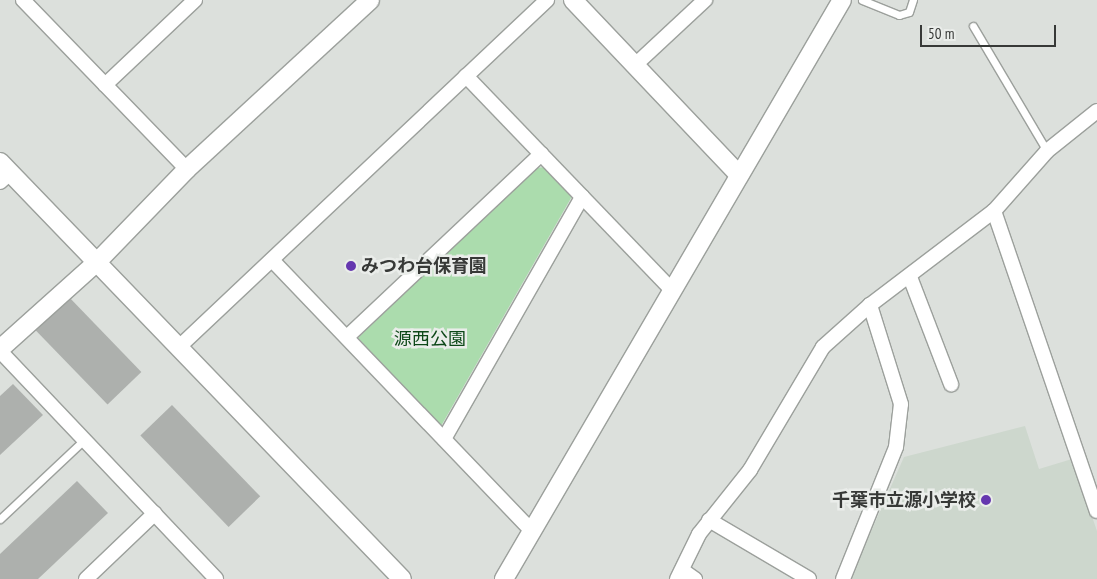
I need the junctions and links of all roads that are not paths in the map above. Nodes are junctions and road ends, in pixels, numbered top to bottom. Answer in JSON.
{"nodes":[{"id":1,"x":195,"y":0,"type":"edge"},
{"id":2,"x":370,"y":0,"type":"edge"},
{"id":3,"x":547,"y":0,"type":"edge"},
{"id":4,"x":573,"y":0,"type":"edge"},
{"id":5,"x":705,"y":0,"type":"edge"},
{"id":6,"x":842,"y":0,"type":"edge"},
{"id":7,"x":862,"y":0,"type":"edge"},
{"id":8,"x":913,"y":0,"type":"edge"},
{"id":9,"x":28,"y":2,"type":"edge"},
{"id":10,"x":973,"y":26,"type":"dead end"},
{"id":11,"x":635,"y":65,"type":"junction"},
{"id":12,"x":466,"y":76,"type":"junction"},
{"id":13,"x":105,"y":85,"type":"junction"},
{"id":14,"x":1097,"y":111,"type":"edge"},
{"id":15,"x":1047,"y":151,"type":"junction"},
{"id":16,"x":541,"y":154,"type":"junction"},
{"id":17,"x":187,"y":169,"type":"junction"},
{"id":18,"x":3,"y":172,"type":"edge"},
{"id":19,"x":738,"y":175,"type":"junction"},
{"id":20,"x":582,"y":197,"type":"junction"},
{"id":21,"x":994,"y":211,"type":"junction"},
{"id":22,"x":272,"y":260,"type":"junction"},
{"id":23,"x":98,"y":261,"type":"junction"},
{"id":24,"x":910,"y":277,"type":"junction"},
{"id":25,"x":671,"y":290,"type":"junction"},
{"id":26,"x":870,"y":305,"type":"junction"},
{"id":27,"x":347,"y":337,"type":"junction"},
{"id":28,"x":179,"y":347,"type":"junction"},
{"id":29,"x":0,"y":350,"type":"edge"},
{"id":30,"x":951,"y":384,"type":"dead end"},
{"id":31,"x":85,"y":439,"type":"junction"},
{"id":32,"x":444,"y":439,"type":"junction"},
{"id":33,"x":1097,"y":511,"type":"edge"},
{"id":34,"x":155,"y":513,"type":"junction"},
{"id":35,"x":0,"y":519,"type":"edge"},
{"id":36,"x":709,"y":520,"type":"junction"},
{"id":37,"x":533,"y":532,"type":"junction"},
{"id":38,"x":680,"y":575,"type":"edge"},
{"id":39,"x":86,"y":579,"type":"edge"},
{"id":40,"x":216,"y":579,"type":"edge"},
{"id":41,"x":402,"y":579,"type":"edge"},
{"id":42,"x":504,"y":579,"type":"edge"},
{"id":43,"x":695,"y":579,"type":"edge"},
{"id":44,"x":809,"y":579,"type":"edge"},
{"id":45,"x":843,"y":579,"type":"edge"}],
"edges":[{"from":1,"to":13,"type":"street"},
{"from":2,"to":17,"type":"street"},
{"from":3,"to":12,"type":"street"},
{"from":4,"to":11,"type":"street"},
{"from":5,"to":11,"type":"street"},
{"from":6,"to":19,"type":"street"},
{"from":7,"to":8,"type":"lane"},
{"from":9,"to":13,"type":"street"},
{"from":10,"to":15,"type":"lane"},
{"from":11,"to":19,"type":"street"},
{"from":12,"to":16,"type":"street"},
{"from":12,"to":22,"type":"street"},
{"from":13,"to":17,"type":"street"},
{"from":14,"to":15,"type":"street"},
{"from":15,"to":21,"type":"street"},
{"from":16,"to":20,"type":"street"},
{"from":16,"to":27,"type":"street"},
{"from":17,"to":23,"type":"street"},
{"from":18,"to":23,"type":"street"},
{"from":19,"to":25,"type":"street"},
{"from":20,"to":25,"type":"street"},
{"from":20,"to":32,"type":"street"},
{"from":21,"to":24,"type":"street"},
{"from":21,"to":33,"type":"street"},
{"from":22,"to":27,"type":"street"},
{"from":22,"to":28,"type":"street"},
{"from":23,"to":28,"type":"street"},
{"from":23,"to":29,"type":"street"},
{"from":24,"to":26,"type":"street"},
{"from":24,"to":30,"type":"street"},
{"from":25,"to":37,"type":"street"},
{"from":26,"to":36,"type":"street"},
{"from":26,"to":45,"type":"street"},
{"from":27,"to":32,"type":"street"},
{"from":28,"to":41,"type":"street"},
{"from":29,"to":31,"type":"street"},
{"from":31,"to":34,"type":"street"},
{"from":31,"to":35,"type":"lane"},
{"from":32,"to":37,"type":"street"},
{"from":34,"to":39,"type":"street"},
{"from":34,"to":40,"type":"street"},
{"from":36,"to":38,"type":"street"},
{"from":36,"to":44,"type":"street"},
{"from":37,"to":42,"type":"street"},
{"from":38,"to":43,"type":"street"}]}
